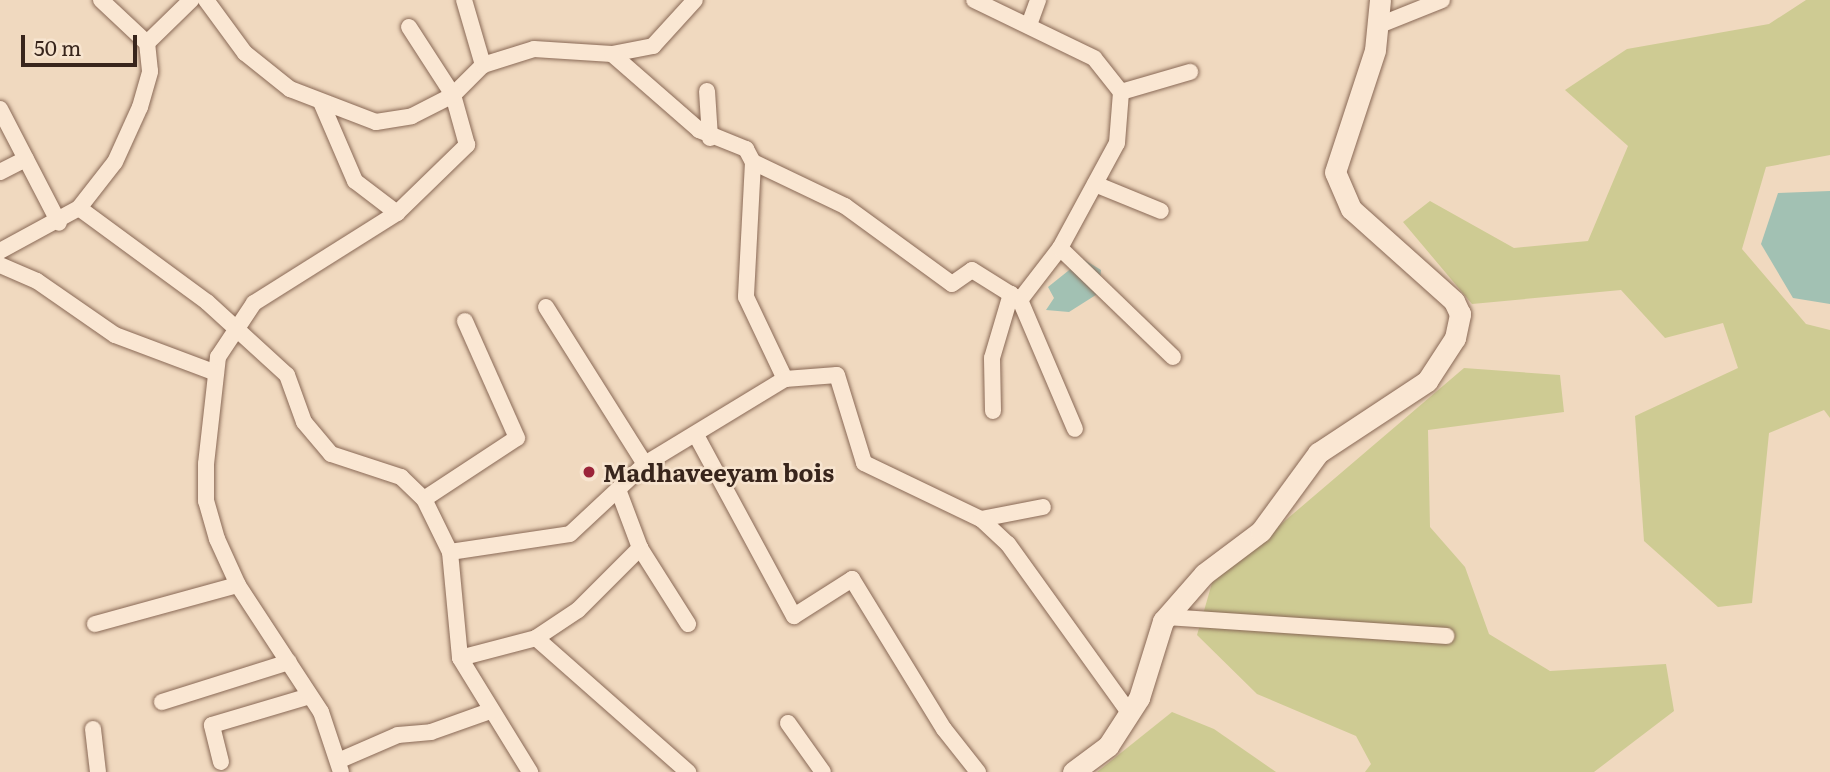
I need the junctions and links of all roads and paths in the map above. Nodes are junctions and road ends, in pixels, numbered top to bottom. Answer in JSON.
{"nodes":[{"id":1,"x":102,"y":0,"type":"edge"},
{"id":2,"x":191,"y":0,"type":"edge"},
{"id":3,"x":206,"y":0,"type":"edge"},
{"id":4,"x":464,"y":0,"type":"edge"},
{"id":5,"x":695,"y":0,"type":"edge"},
{"id":6,"x":974,"y":0,"type":"edge"},
{"id":7,"x":1038,"y":0,"type":"edge"},
{"id":8,"x":1380,"y":0,"type":"edge"},
{"id":9,"x":1442,"y":0,"type":"edge"},
{"id":10,"x":1029,"y":25,"type":"junction"},
{"id":11,"x":1377,"y":26,"type":"junction"},
{"id":12,"x":409,"y":27,"type":"dead end"},
{"id":13,"x":147,"y":43,"type":"junction"},
{"id":14,"x":612,"y":54,"type":"junction"},
{"id":15,"x":483,"y":65,"type":"junction"},
{"id":16,"x":1190,"y":72,"type":"dead end"},
{"id":17,"x":707,"y":91,"type":"dead end"},
{"id":18,"x":1121,"y":92,"type":"junction"},
{"id":19,"x":453,"y":95,"type":"junction"},
{"id":20,"x":321,"y":102,"type":"junction"},
{"id":21,"x":0,"y":109,"type":"edge"},
{"id":22,"x":710,"y":138,"type":"junction"},
{"id":23,"x":26,"y":159,"type":"junction"},
{"id":24,"x":753,"y":162,"type":"junction"},
{"id":25,"x":0,"y":172,"type":"edge"},
{"id":26,"x":1095,"y":184,"type":"junction"},
{"id":27,"x":79,"y":208,"type":"junction"},
{"id":28,"x":1161,"y":211,"type":"dead end"},
{"id":29,"x":397,"y":213,"type":"junction"},
{"id":30,"x":60,"y":223,"type":"junction"},
{"id":31,"x":1060,"y":248,"type":"junction"},
{"id":32,"x":0,"y":251,"type":"edge"},
{"id":33,"x":0,"y":265,"type":"edge"},
{"id":34,"x":1015,"y":297,"type":"junction"},
{"id":35,"x":546,"y":307,"type":"dead end"},
{"id":36,"x":465,"y":321,"type":"dead end"},
{"id":37,"x":234,"y":327,"type":"junction"},
{"id":38,"x":1173,"y":357,"type":"dead end"},
{"id":39,"x":216,"y":373,"type":"junction"},
{"id":40,"x":785,"y":379,"type":"junction"},
{"id":41,"x":993,"y":411,"type":"dead end"},
{"id":42,"x":1075,"y":429,"type":"dead end"},
{"id":43,"x":696,"y":435,"type":"junction"},
{"id":44,"x":645,"y":464,"type":"junction"},
{"id":45,"x":619,"y":492,"type":"junction"},
{"id":46,"x":424,"y":499,"type":"junction"},
{"id":47,"x":1043,"y":507,"type":"dead end"},
{"id":48,"x":981,"y":519,"type":"junction"},
{"id":49,"x":640,"y":548,"type":"junction"},
{"id":50,"x":450,"y":552,"type":"junction"},
{"id":51,"x":238,"y":584,"type":"junction"},
{"id":52,"x":1167,"y":617,"type":"junction"},
{"id":53,"x":95,"y":624,"type":"dead end"},
{"id":54,"x":688,"y":624,"type":"dead end"},
{"id":55,"x":1446,"y":636,"type":"dead end"},
{"id":56,"x":536,"y":638,"type":"junction"},
{"id":57,"x":460,"y":658,"type":"junction"},
{"id":58,"x":289,"y":662,"type":"junction"},
{"id":59,"x":310,"y":696,"type":"junction"},
{"id":60,"x":162,"y":702,"type":"dead end"},
{"id":61,"x":490,"y":711,"type":"junction"},
{"id":62,"x":1128,"y":711,"type":"junction"},
{"id":63,"x":788,"y":723,"type":"dead end"},
{"id":64,"x":93,"y":729,"type":"dead end"},
{"id":65,"x":221,"y":762,"type":"dead end"},
{"id":66,"x":339,"y":767,"type":"edge"},
{"id":67,"x":98,"y":772,"type":"edge"},
{"id":68,"x":530,"y":772,"type":"edge"},
{"id":69,"x":688,"y":772,"type":"edge"},
{"id":70,"x":823,"y":772,"type":"edge"},
{"id":71,"x":978,"y":772,"type":"edge"},
{"id":72,"x":1073,"y":772,"type":"edge"}],
"edges":[{"from":1,"to":13,"type":"street"},
{"from":2,"to":13,"type":"street"},
{"from":3,"to":20,"type":"street"},
{"from":4,"to":15,"type":"street"},
{"from":5,"to":14,"type":"street"},
{"from":6,"to":10,"type":"street"},
{"from":7,"to":10,"type":"street"},
{"from":8,"to":11,"type":"street"},
{"from":9,"to":11,"type":"street"},
{"from":10,"to":18,"type":"street"},
{"from":11,"to":52,"type":"street"},
{"from":12,"to":19,"type":"street"},
{"from":13,"to":27,"type":"street"},
{"from":14,"to":15,"type":"street"},
{"from":14,"to":22,"type":"street"},
{"from":15,"to":19,"type":"street"},
{"from":16,"to":18,"type":"street"},
{"from":17,"to":22,"type":"street"},
{"from":18,"to":26,"type":"street"},
{"from":19,"to":20,"type":"street"},
{"from":19,"to":29,"type":"street"},
{"from":20,"to":29,"type":"street"},
{"from":21,"to":23,"type":"street"},
{"from":22,"to":24,"type":"street"},
{"from":23,"to":25,"type":"street"},
{"from":23,"to":30,"type":"street"},
{"from":24,"to":34,"type":"street"},
{"from":24,"to":40,"type":"street"},
{"from":26,"to":28,"type":"street"},
{"from":26,"to":31,"type":"street"},
{"from":27,"to":30,"type":"street"},
{"from":27,"to":37,"type":"street"},
{"from":29,"to":37,"type":"street"},
{"from":30,"to":32,"type":"street"},
{"from":31,"to":34,"type":"street"},
{"from":31,"to":38,"type":"street"},
{"from":33,"to":39,"type":"street"},
{"from":34,"to":41,"type":"street"},
{"from":34,"to":42,"type":"street"},
{"from":35,"to":44,"type":"street"},
{"from":36,"to":46,"type":"street"},
{"from":37,"to":39,"type":"street"},
{"from":37,"to":46,"type":"street"},
{"from":39,"to":51,"type":"street"},
{"from":40,"to":43,"type":"street"},
{"from":40,"to":48,"type":"street"},
{"from":43,"to":44,"type":"street"},
{"from":43,"to":71,"type":"street"},
{"from":44,"to":45,"type":"street"},
{"from":45,"to":49,"type":"street"},
{"from":45,"to":50,"type":"street"},
{"from":46,"to":50,"type":"street"},
{"from":47,"to":48,"type":"street"},
{"from":48,"to":62,"type":"street"},
{"from":49,"to":54,"type":"street"},
{"from":49,"to":56,"type":"street"},
{"from":50,"to":57,"type":"street"},
{"from":51,"to":53,"type":"street"},
{"from":51,"to":58,"type":"street"},
{"from":52,"to":55,"type":"street"},
{"from":52,"to":62,"type":"street"},
{"from":56,"to":57,"type":"street"},
{"from":56,"to":69,"type":"street"},
{"from":57,"to":61,"type":"street"},
{"from":58,"to":59,"type":"street"},
{"from":58,"to":60,"type":"street"},
{"from":59,"to":65,"type":"street"},
{"from":59,"to":66,"type":"street"},
{"from":61,"to":66,"type":"street"},
{"from":61,"to":68,"type":"street"},
{"from":62,"to":72,"type":"street"},
{"from":63,"to":70,"type":"street"},
{"from":64,"to":67,"type":"street"}]}
